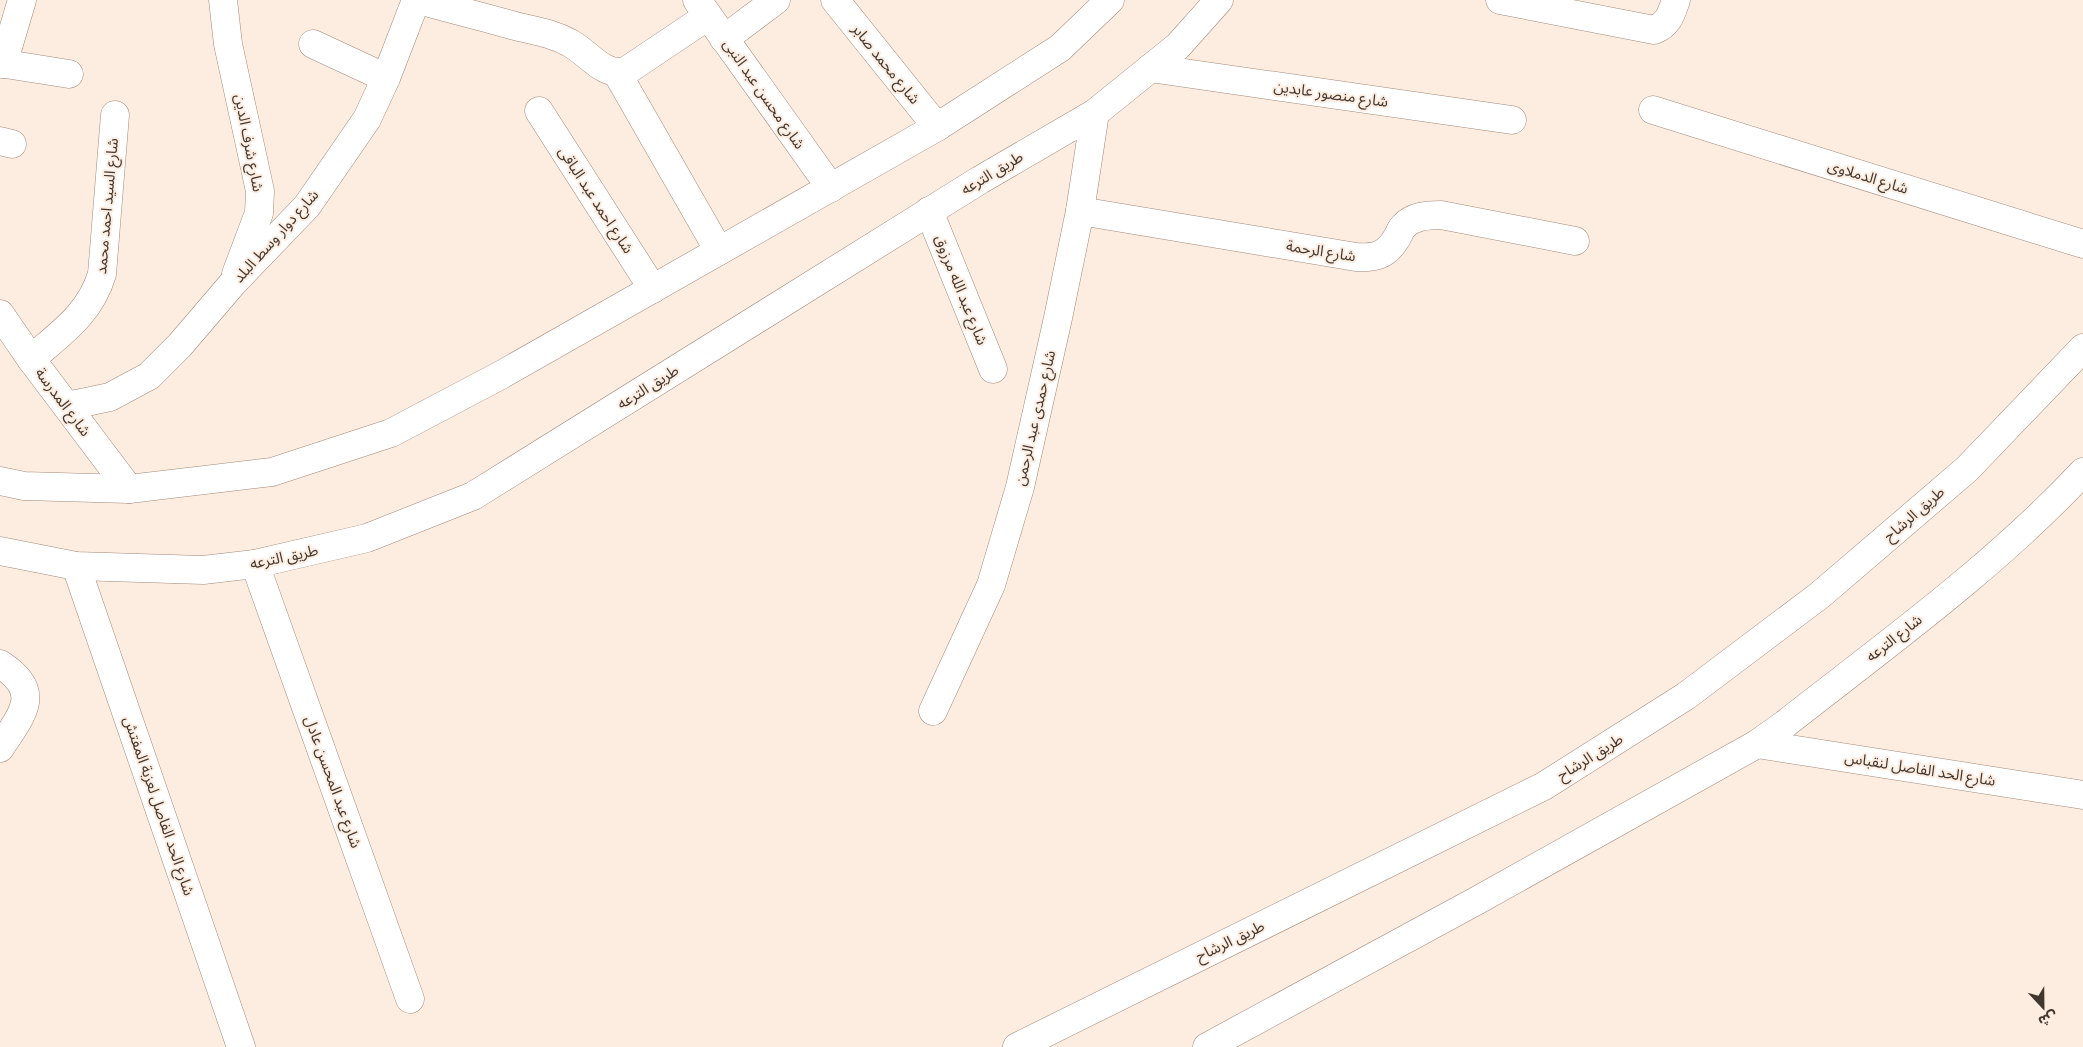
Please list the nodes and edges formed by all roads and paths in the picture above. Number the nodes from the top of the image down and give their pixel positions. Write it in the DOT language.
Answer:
graph roads {
  1 [pos="22,0"];
  2 [pos="223,0"];
  3 [pos="417,0"];
  4 [pos="776,0"];
  5 [pos="835,0"];
  6 [pos="1110,0"];
  7 [pos="1219,0"];
  8 [pos="1500,0"];
  9 [pos="1676,0"];
  10 [pos="702,8"];
  11 [pos="724,39"];
  12 [pos="313,44"];
  13 [pos="2,64"];
  14 [pos="1150,68"];
  15 [pos="617,73"];
  16 [pos="69,74"];
  17 [pos="386,78"];
  18 [pos="1652,110"];
  19 [pos="539,111"];
  20 [pos="1095,113"];
  21 [pos="115,115"];
  22 [pos="1512,120"];
  23 [pos="937,127"];
  24 [pos="831,188"];
  25 [pos="929,211"];
  26 [pos="1080,211"];
  27 [pos="1575,241"];
  28 [pos="2083,244"];
  29 [pos="720,251"];
  30 [pos="233,283"];
  31 [pos="653,289"];
  32 [pos="0,314"];
  33 [pos="2083,348"];
  34 [pos="31,359"];
  35 [pos="994,369"];
  36 [pos="67,406"];
  37 [pos="2083,472"];
  38 [pos="0,481"];
  39 [pos="129,489"];
  40 [pos="4,558"];
  41 [pos="255,564"];
  42 [pos="76,566"];
  43 [pos="0,664"];
  44 [pos="933,711"];
  45 [pos="1756,744"];
  46 [pos="0,748"];
  47 [pos="2083,795"];
  48 [pos="410,1000"];
  49 [pos="1232,1041"];
  50 [pos="241,1047"];
  51 [pos="1017,1047"];
  52 [pos="1207,1047"];
  1 -- 13 [label="street"];
  2 -- 30 [label="street, شارع شرف الدين"];
  3 -- 15 [label="street, شارع دوار وسط البلد"];
  3 -- 17 [label="street, شارع دوار وسط البلد"];
  4 -- 11 [label="street"];
  5 -- 23 [label="street, شارع محمد صابر"];
  6 -- 23 [label="street"];
  7 -- 14 [label="street, طريق الترعه"];
  8 -- 9 [label="street"];
  10 -- 11 [label="street, شارع محسن عبد النبى"];
  10 -- 15 [label="street"];
  11 -- 24 [label="street, شارع محسن عبد النبى"];
  12 -- 17 [label="street"];
  13 -- 16 [label="street"];
  14 -- 20 [label="street, طريق الترعه"];
  14 -- 22 [label="street, شارع منصور عابدين"];
  15 -- 29 [label="street"];
  17 -- 30 [label="street, شارع دوار وسط البلد"];
  18 -- 28 [label="street, شارع الدملاوى"];
  19 -- 31 [label="street, شارع احمد عبد الباقى"];
  20 -- 25 [label="street, طريق الترعه"];
  20 -- 26 [label="street, شارع حمدى عبد الرحمن"];
  21 -- 34 [label="street, شارع السيد احمد محمد"];
  23 -- 24 [label="street"];
  24 -- 29 [label="street"];
  25 -- 35 [label="street, شارع عبد الله مرزوق"];
  25 -- 41 [label="street, طريق الترعه"];
  26 -- 27 [label="street, شارع الرحمة"];
  26 -- 44 [label="street, شارع حمدى عبد الرحمن"];
  29 -- 31 [label="street"];
  30 -- 36 [label="street, شارع دوار وسط البلد"];
  31 -- 39 [label="street"];
  32 -- 34 [label="street, شارع المدرسة"];
  33 -- 51 [label="street, طريق الرشاح"];
  34 -- 36 [label="street, شارع المدرسة"];
  36 -- 39 [label="street, شارع المدرسة"];
  37 -- 45 [label="street, شارع الترعه"];
  38 -- 39 [label="street"];
  40 -- 42 [label="street, طريق الترعه"];
  41 -- 42 [label="street, طريق الترعه"];
  41 -- 48 [label="street, شارع عبد المحسن عادل"];
  42 -- 50 [label="street, شارع الحد الفاصل لعزبة المفتش"];
  43 -- 46 [label="street"];
  45 -- 47 [label="street, شارع الحد الفاصل لنقباس"];
  45 -- 49 [label="street, شارع الترعه"];
  49 -- 52 [label="street"];
}
